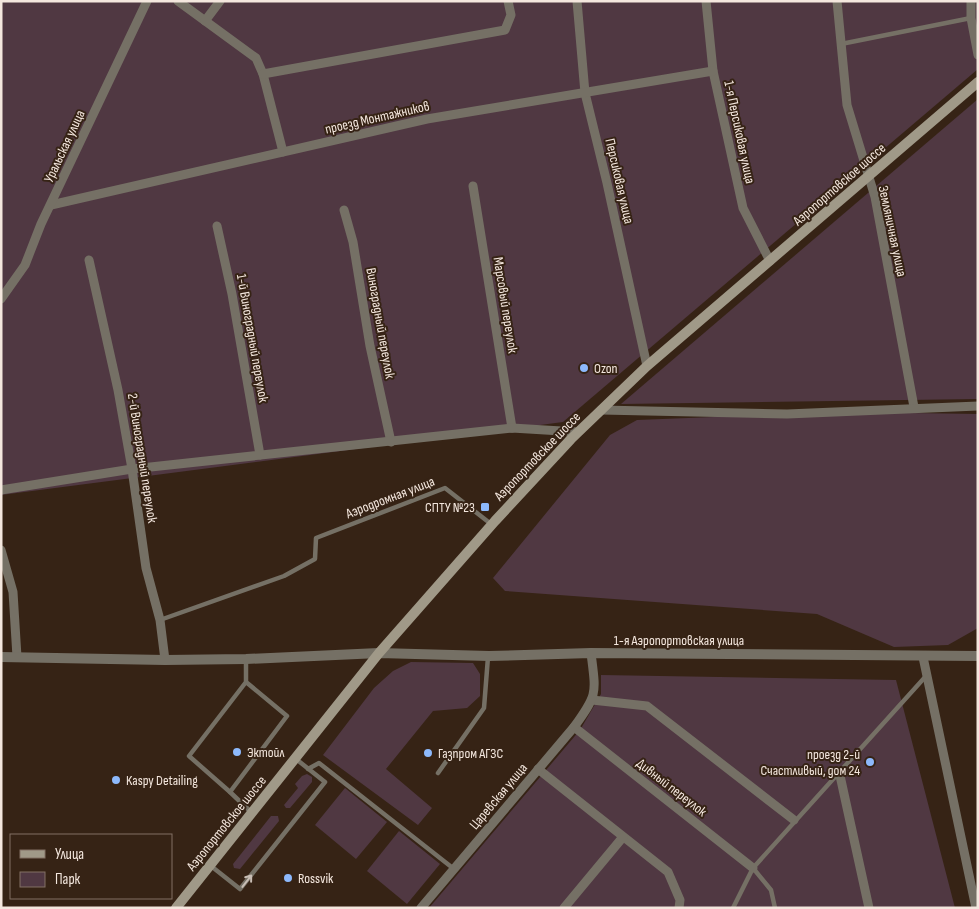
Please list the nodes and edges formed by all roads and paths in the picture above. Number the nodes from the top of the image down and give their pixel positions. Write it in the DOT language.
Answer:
graph roads {
  1 [pos="148,1"];
  2 [pos="178,1"];
  3 [pos="220,1"];
  4 [pos="508,1"];
  5 [pos="577,1"];
  6 [pos="706,1"];
  7 [pos="837,1"];
  8 [pos="971,1"];
  9 [pos="971,18"];
  10 [pos="206,21"];
  11 [pos="841,44"];
  12 [pos="978,55"];
  13 [pos="713,71"];
  14 [pos="263,74"];
  15 [pos="978,82"];
  16 [pos="584,93"];
  17 [pos="283,152"];
  18 [pos="868,178"];
  19 [pos="473,186"];
  20 [pos="51,205"];
  21 [pos="344,210"];
  22 [pos="217,226"];
  23 [pos="89,260"];
  24 [pos="770,261"];
  25 [pos="1,299"];
  26 [pos="647,366"];
  27 [pos="978,406"];
  28 [pos="914,407"];
  29 [pos="601,410"];
  30 [pos="512,428"];
  31 [pos="578,432"];
  32 [pos="391,442"];
  33 [pos="260,455"];
  34 [pos="132,469"];
  35 [pos="1,490"];
  36 [pos="492,524"];
  37 [pos="1,550"];
  38 [pos="160,620"];
  39 [pos="379,653"];
  40 [pos="591,653"];
  41 [pos="489,656"];
  42 [pos="978,656"];
  43 [pos="1,657"];
  44 [pos="17,657"];
  45 [pos="923,657"];
  46 [pos="246,659"];
  47 [pos="165,660"];
  48 [pos="926,676"];
  49 [pos="246,682"];
  50 [pos="592,700"];
  51 [pos="574,727"];
  52 [pos="295,758"];
  53 [pos="308,769"];
  54 [pos="538,769"];
  55 [pos="839,771"];
  56 [pos="438,773"];
  57 [pos="230,792"];
  58 [pos="252,813"];
  59 [pos="794,820"];
  60 [pos="622,837"];
  61 [pos="210,865"];
  62 [pos="752,868"];
  63 [pos="454,869"];
  64 [pos="680,904"];
  65 [pos="176,908"];
  66 [pos="421,908"];
  67 [pos="564,908"];
  68 [pos="733,908"];
  69 [pos="775,908"];
  70 [pos="869,908"];
  71 [pos="976,908"];
  1 -- 20 [label="street, Уральская улица"];
  2 -- 10 [label="street"];
  3 -- 10 [label="street"];
  4 -- 14 [label="street"];
  5 -- 16 [label="street, Персиковая улица"];
  6 -- 13 [label="street, 1-я Персиковая улица"];
  7 -- 11 [label="street, Земляничная улица"];
  8 -- 9 [label="street"];
  9 -- 11 [label="lane"];
  9 -- 12 [label="street"];
  10 -- 14 [label="street"];
  11 -- 18 [label="street, Земляничная улица"];
  13 -- 16 [label="street, проезд Монтажников"];
  13 -- 24 [label="street, 1-я Персиковая улица"];
  14 -- 17 [label="street"];
  15 -- 18 [label="main road, Аэропортовское шоссе"];
  16 -- 17 [label="street, проезд Монтажников"];
  16 -- 26 [label="street, Персиковая улица"];
  17 -- 20 [label="street, проезд Монтажников"];
  18 -- 24 [label="main road, Аэропортовское шоссе"];
  18 -- 28 [label="street, Земляничная улица"];
  19 -- 30 [label="street, Марсовый переулок"];
  20 -- 25 [label="street, Уральская улица"];
  21 -- 32 [label="street, Виноградный переулок"];
  22 -- 33 [label="street, 1-й Виноградный переулок"];
  23 -- 34 [label="street, 2-й Виноградный переулок"];
  24 -- 26 [label="main road, Аэропортовское шоссе"];
  26 -- 29 [label="main road, Аэропортовское шоссе"];
  27 -- 28 [label="street"];
  28 -- 29 [label="street"];
  29 -- 31 [label="main road, Аэропортовское шоссе"];
  30 -- 31 [label="street"];
  30 -- 32 [label="street"];
  31 -- 36 [label="main road, Аэропортовское шоссе"];
  32 -- 33 [label="street"];
  33 -- 34 [label="street"];
  34 -- 35 [label="street"];
  34 -- 38 [label="street, 2-й Виноградный переулок"];
  36 -- 38 [label="lane, Аэродромная улица"];
  36 -- 39 [label="main road, Аэропортовское шоссе"];
  37 -- 44 [label="street"];
  38 -- 47 [label="street, 2-й Виноградный переулок"];
  39 -- 41 [label="street, 1-я Аэропортовская улица"];
  39 -- 46 [label="street, 1-я Аэропортовская улица"];
  39 -- 52 [label="main road, Аэропортовское шоссе"];
  40 -- 41 [label="street, 1-я Аэропортовская улица"];
  40 -- 45 [label="street, 1-я Аэропортовская улица"];
  40 -- 50 [label="street, Царевская улица"];
  41 -- 56 [label="lane"];
  42 -- 45 [label="street, 1-я Аэропортовская улица"];
  43 -- 44 [label="street, 1-я Аэропортовская улица"];
  44 -- 47 [label="street, 1-я Аэропортовская улица"];
  45 -- 48 [label="street"];
  46 -- 47 [label="street, 1-я Аэропортовская улица"];
  46 -- 49 [label="lane"];
  48 -- 55 [label="lane"];
  48 -- 71 [label="street"];
  49 -- 57 [label="lane"];
  49 -- 57 [label="lane"];
  50 -- 51 [label="street, Царевская улица"];
  50 -- 59 [label="street"];
  51 -- 54 [label="street, Царевская улица"];
  51 -- 62 [label="street, Дивный переулок"];
  52 -- 53 [label="lane"];
  52 -- 58 [label="main road, Аэропортовское шоссе"];
  61 -- 53 [label="lane, one-way"];
  53 -- 63 [label="lane"];
  54 -- 60 [label="street"];
  54 -- 63 [label="street, Царевская улица"];
  55 -- 59 [label="lane"];
  55 -- 70 [label="street"];
  57 -- 58 [label="lane"];
  58 -- 61 [label="main road, Аэропортовское шоссе"];
  59 -- 62 [label="lane"];
  60 -- 64 [label="street"];
  60 -- 67 [label="street"];
  61 -- 65 [label="main road, Аэропортовское шоссе"];
  62 -- 68 [label="lane"];
  62 -- 69 [label="lane"];
  63 -- 66 [label="street, Царевская улица"];
}
